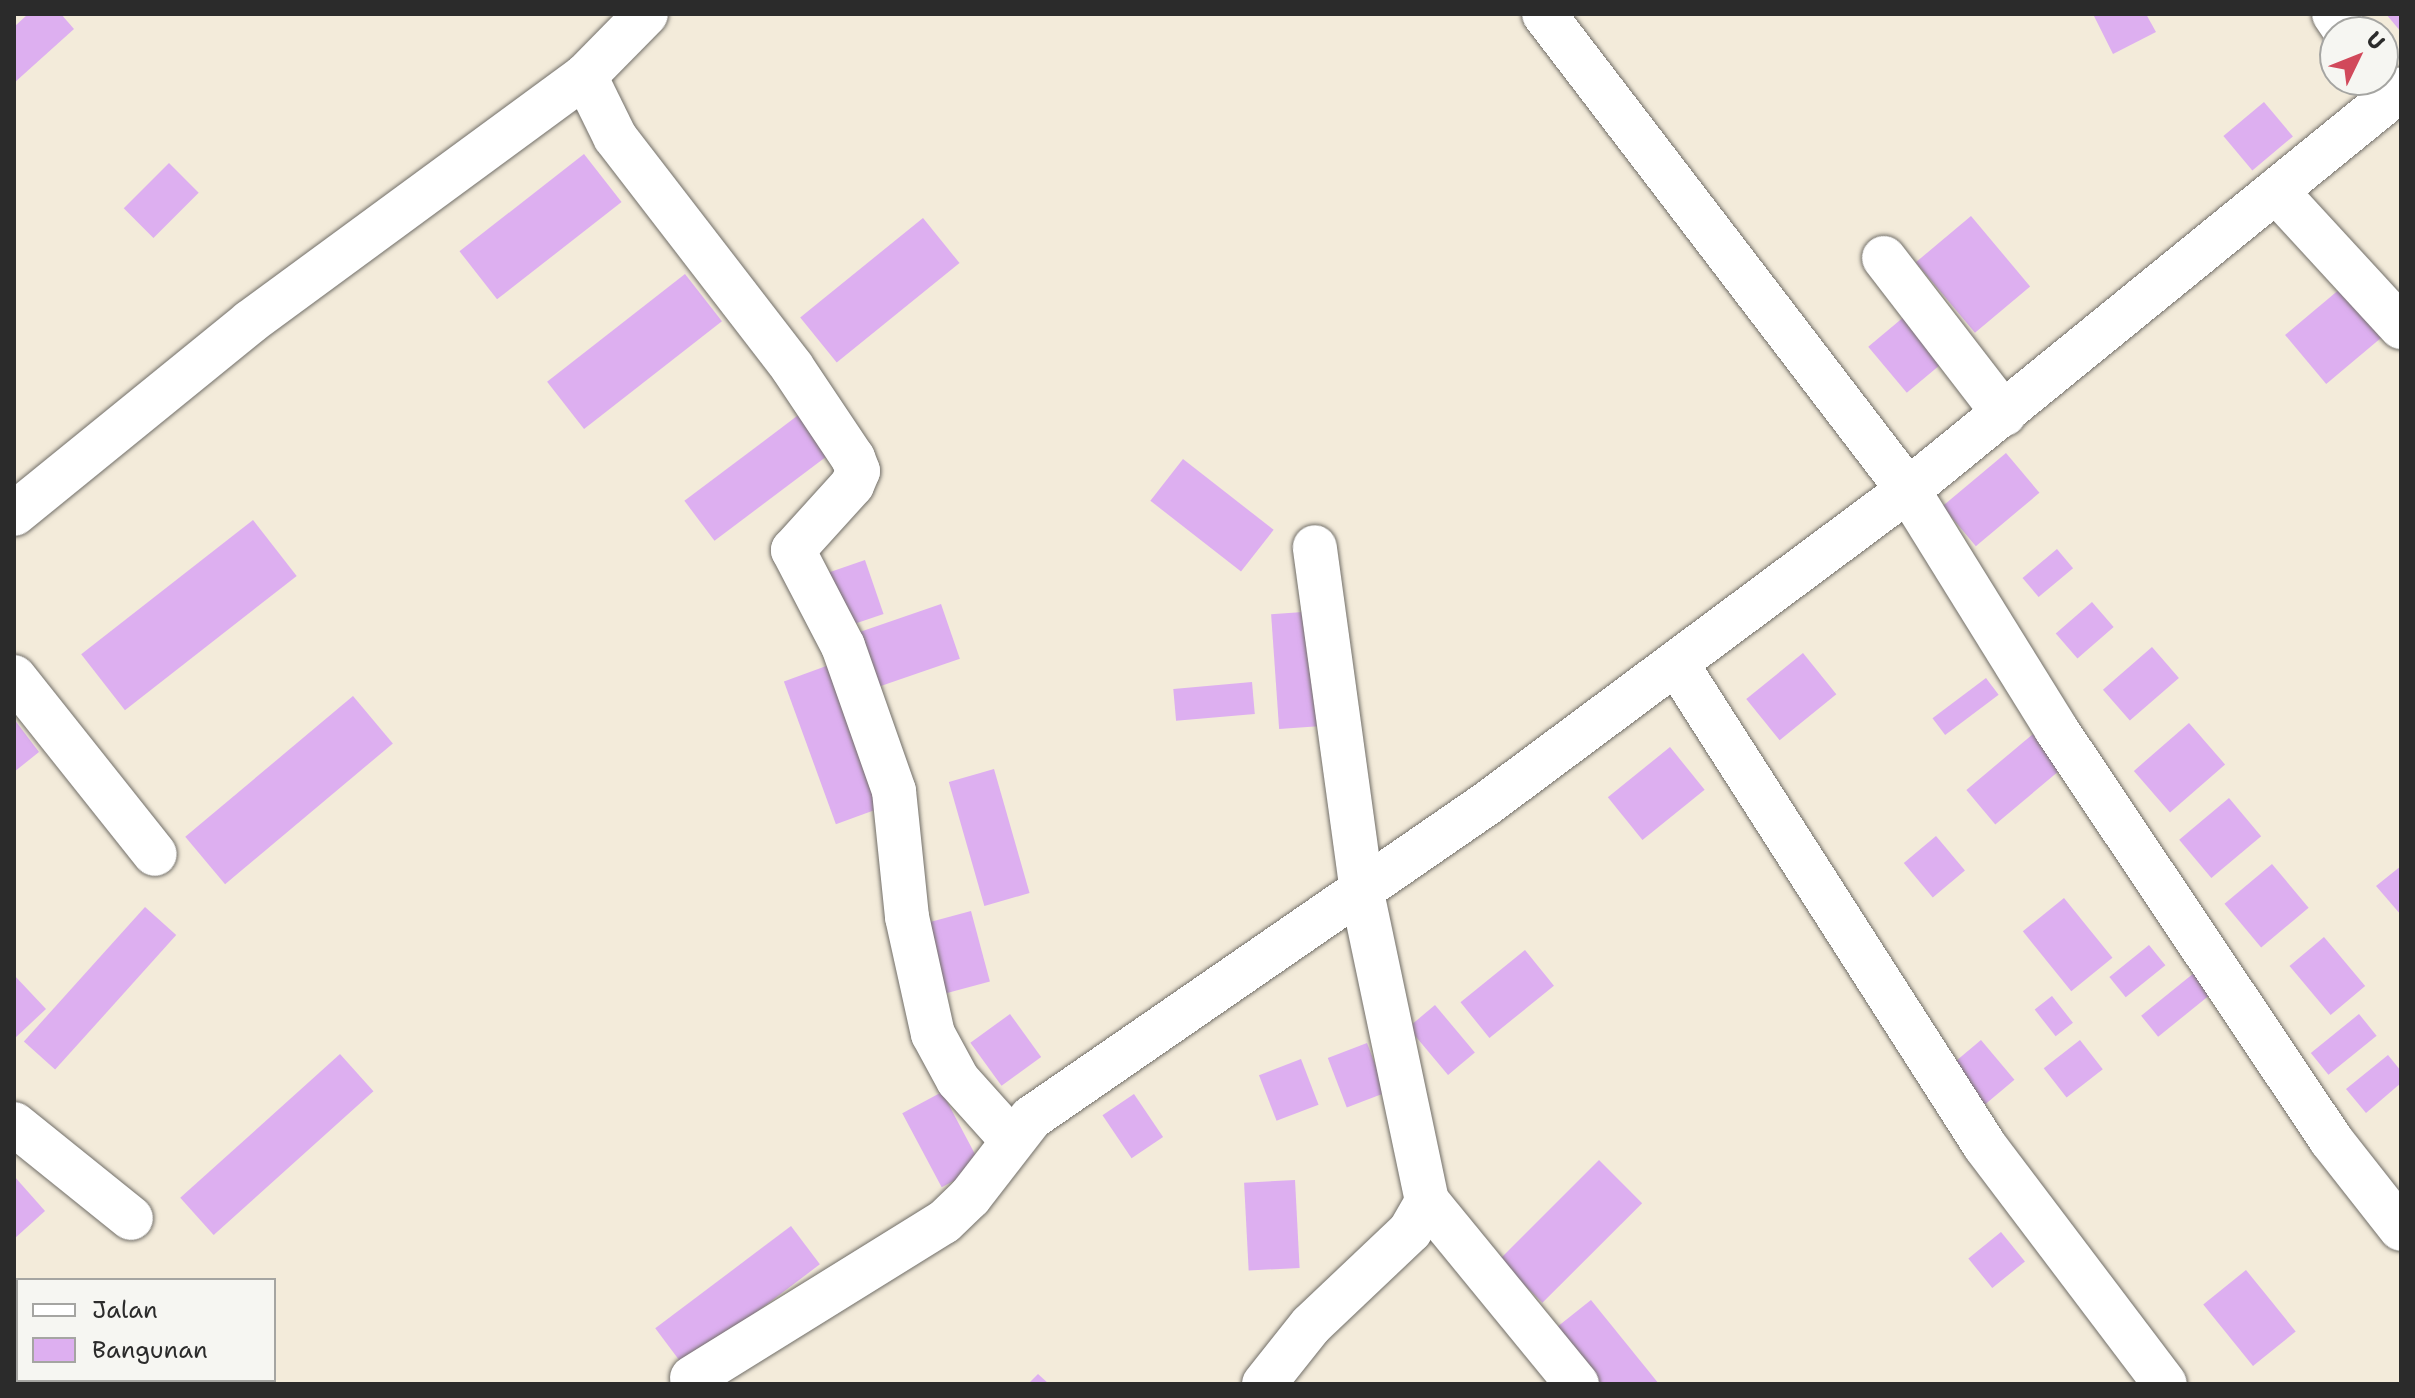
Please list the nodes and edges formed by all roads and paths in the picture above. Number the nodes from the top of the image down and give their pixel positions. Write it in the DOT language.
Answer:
graph roads {
  1 [pos="646,14"];
  2 [pos="1544,14"];
  3 [pos="585,76"];
  4 [pos="2380,96"];
  5 [pos="2276,191"];
  6 [pos="1884,258"];
  7 [pos="2401,327"];
  8 [pos="2004,414"];
  9 [pos="1908,490"];
  10 [pos="14,514"];
  11 [pos="1315,547"];
  12 [pos="1676,663"];
  13 [pos="14,677"];
  14 [pos="155,854"];
  15 [pos="1362,892"];
  16 [pos="14,1124"];
  17 [pos="1011,1139"];
  18 [pos="1427,1201"];
  19 [pos="131,1218"];
  20 [pos="2401,1229"];
  21 [pos="692,1378"];
  22 [pos="1264,1384"];
  23 [pos="1577,1384"];
  24 [pos="2165,1384"];
  1 -- 3 [label="street"];
  2 -- 9 [label="street"];
  3 -- 10 [label="street"];
  3 -- 17 [label="street"];
  4 -- 5 [label="street"];
  5 -- 7 [label="street"];
  5 -- 8 [label="street"];
  6 -- 8 [label="street"];
  8 -- 9 [label="street"];
  9 -- 12 [label="street"];
  9 -- 20 [label="street"];
  11 -- 15 [label="street"];
  12 -- 15 [label="street"];
  12 -- 24 [label="street"];
  13 -- 14 [label="street"];
  15 -- 17 [label="street"];
  15 -- 18 [label="street"];
  16 -- 19 [label="street"];
  17 -- 21 [label="street"];
  18 -- 22 [label="street"];
  18 -- 23 [label="street"];
}
